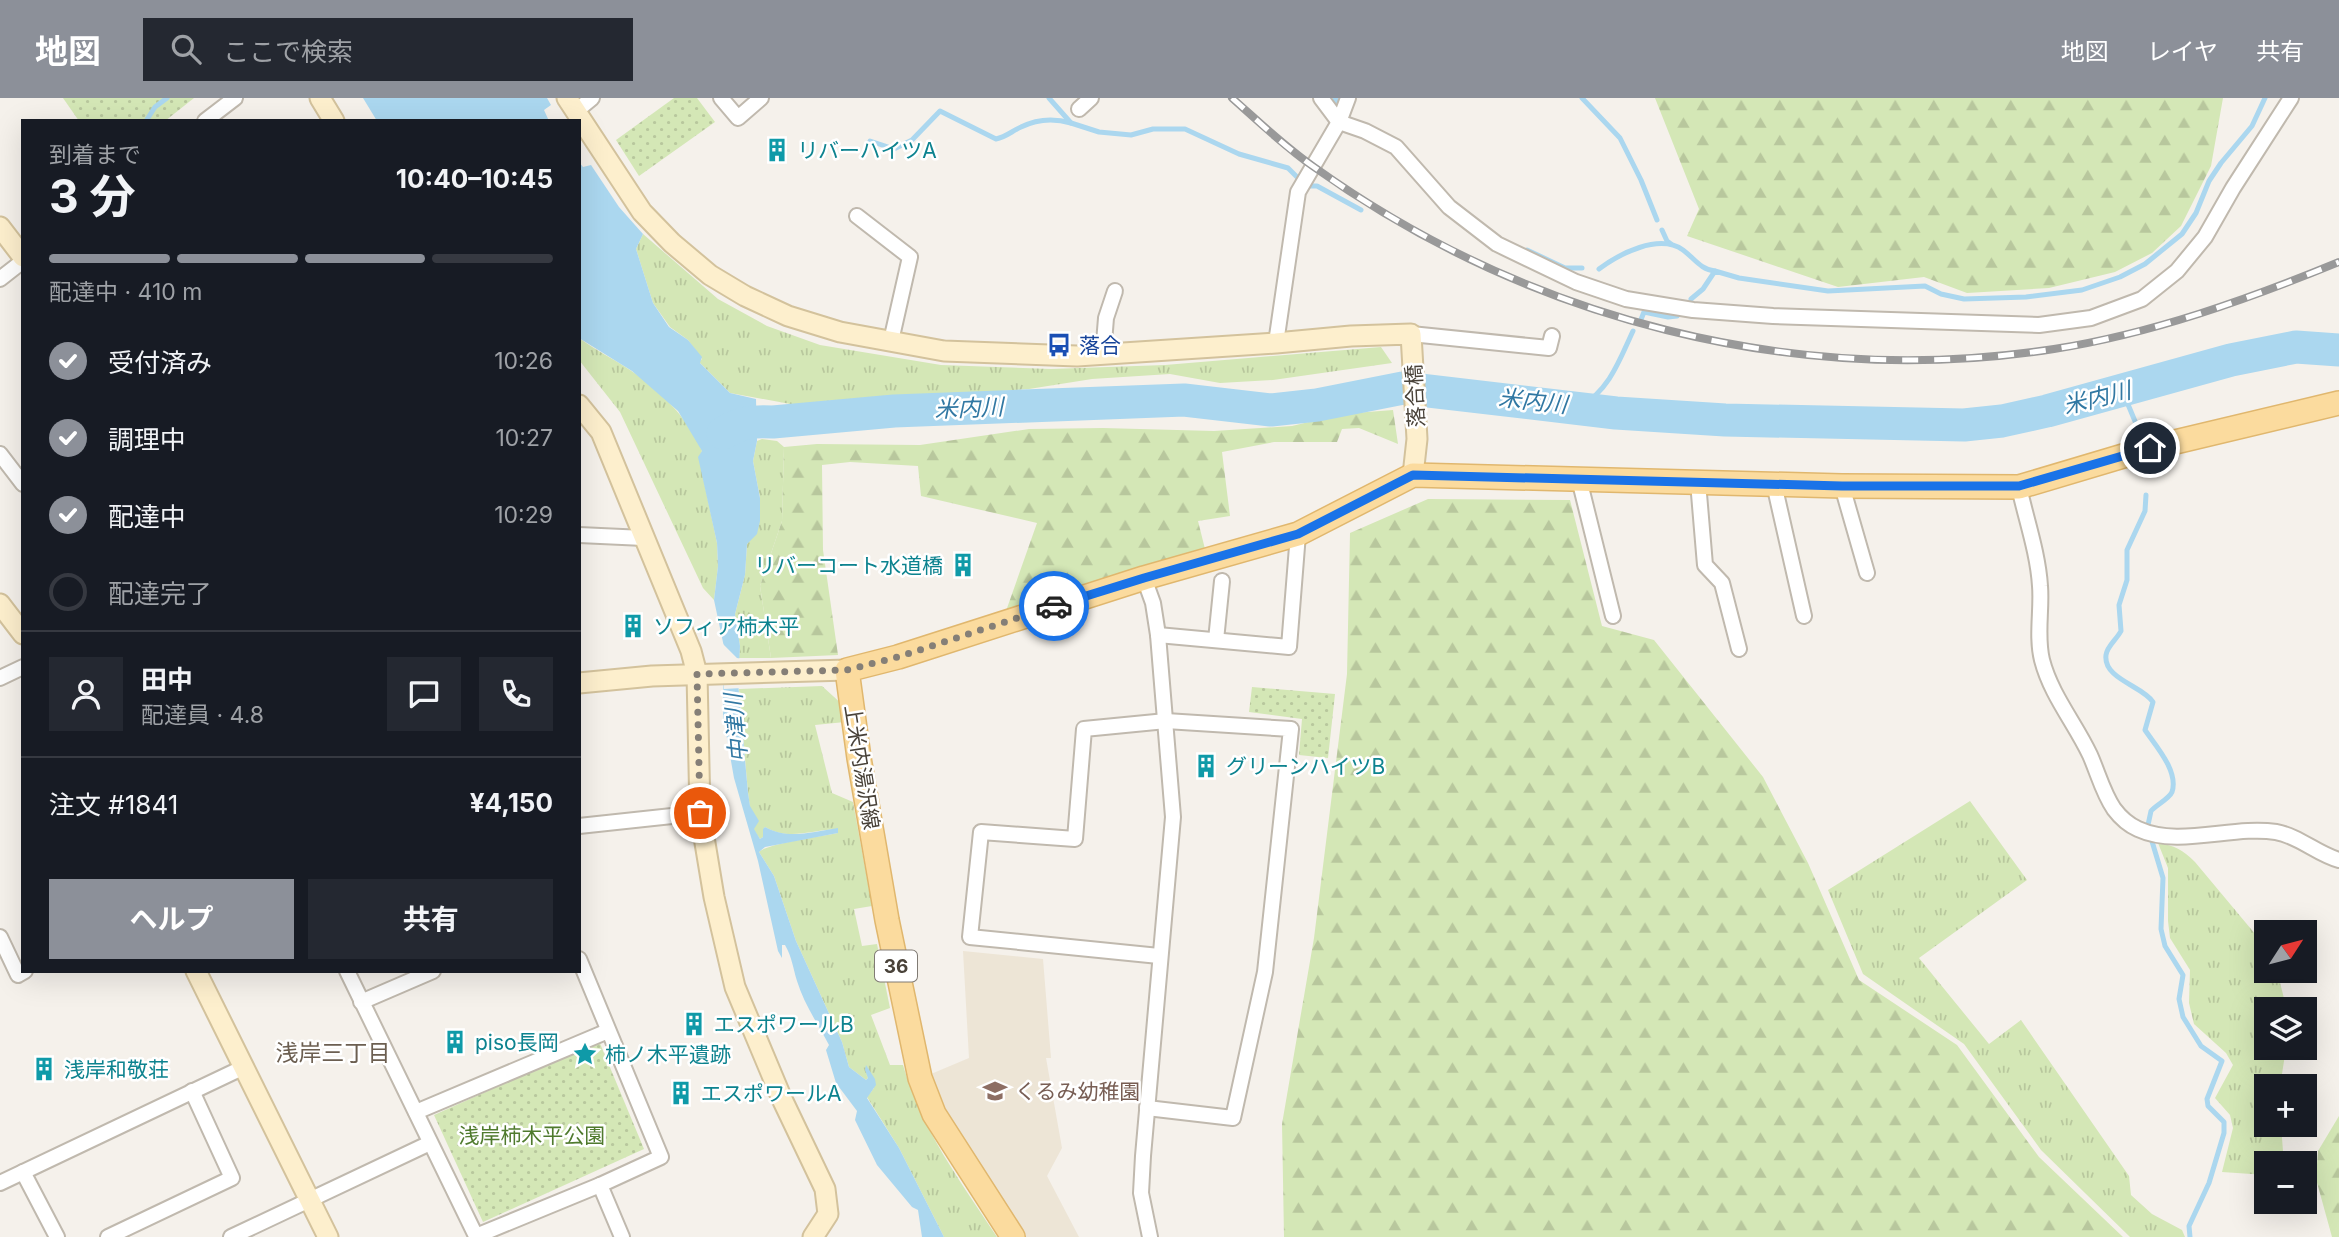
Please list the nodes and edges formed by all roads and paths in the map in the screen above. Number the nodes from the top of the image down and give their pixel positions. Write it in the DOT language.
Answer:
graph roads {
  1 [pos="235,98"];
  2 [pos="320,98"];
  3 [pos="592,98"];
  4 [pos="722,98"];
  5 [pos="761,98"];
  6 [pos="1091,98"];
  7 [pos="1321,98"];
  8 [pos="1348,98"];
  9 [pos="2291,98"];
  10 [pos="571,105"];
  11 [pos="1079,109"];
  12 [pos="208,119"];
  13 [pos="333,119"];
  14 [pos="581,120"];
  15 [pos="1339,122"];
  16 [pos="857,216"];
  17 [pos="0,228"];
  18 [pos="21,256"];
  19 [pos="21,261"];
  20 [pos="0,279"];
  21 [pos="1115,290"];
  22 [pos="1552,336"];
  23 [pos="891,341"];
  24 [pos="1276,343"];
  25 [pos="1412,344"];
  26 [pos="1103,355"];
  27 [pos="2339,403"];
  28 [pos="581,407"];
  29 [pos="0,454"];
  30 [pos="1413,475"];
  31 [pos="1579,479"];
  32 [pos="21,481"];
  33 [pos="1698,482"];
  34 [pos="1774,484"];
  35 [pos="1842,486"];
  36 [pos="2019,486"];
  37 [pos="1298,534"];
  38 [pos="581,535"];
  39 [pos="644,538"];
  40 [pos="1867,573"];
  41 [pos="1144,578"];
  42 [pos="1222,581"];
  43 [pos="0,604"];
  44 [pos="1613,616"];
  45 [pos="1804,616"];
  46 [pos="21,631"];
  47 [pos="1158,635"];
  48 [pos="1216,640"];
  49 [pos="1739,649"];
  50 [pos="21,668"];
  51 [pos="847,670"];
  52 [pos="697,674"];
  53 [pos="0,678"];
  54 [pos="581,682"];
  55 [pos="1166,721"];
  56 [pos="700,813"];
  57 [pos="581,826"];
  58 [pos="2339,860"];
  59 [pos="0,937"];
  60 [pos="1159,956"];
  61 [pos="581,964"];
  62 [pos="22,973"];
  63 [pos="197,973"];
  64 [pos="347,973"];
  65 [pos="428,973"];
  66 [pos="361,1002"];
  67 [pos="608,1031"];
  68 [pos="242,1068"];
  69 [pos="192,1091"];
  70 [pos="1147,1108"];
  71 [pos="416,1112"];
  72 [pos="430,1143"];
  73 [pos="23,1172"];
  74 [pos="0,1183"];
  75 [pos="600,1185"];
  76 [pos="310,1200"];
  77 [pos="57,1237"];
  78 [pos="108,1237"];
  79 [pos="231,1237"];
  80 [pos="328,1237"];
  81 [pos="622,1237"];
  82 [pos="813,1237"];
  83 [pos="1013,1237"];
  84 [pos="1150,1237"];
  1 -- 12 [label="street"];
  2 -- 13 [label="street"];
  3 -- 10 [label="street"];
  4 -- 5 [label="street"];
  6 -- 11 [label="street"];
  7 -- 15 [label="street"];
  8 -- 15 [label="street"];
  9 -- 15 [label="street"];
  14 -- 23 [label="street"];
  15 -- 24 [label="street"];
  16 -- 23 [label="street"];
  17 -- 18 [label="street"];
  19 -- 20 [label="street"];
  21 -- 26 [label="street"];
  22 -- 25 [label="street"];
  23 -- 26 [label="street"];
  24 -- 25 [label="street"];
  24 -- 26 [label="street"];
  25 -- 30 [label="street, 落合橋"];
  27 -- 36 [label="main road"];
  28 -- 39 [label="street"];
  29 -- 32 [label="street"];
  30 -- 31 [label="main road"];
  30 -- 37 [label="main road"];
  31 -- 33 [label="main road"];
  31 -- 44 [label="street"];
  33 -- 34 [label="main road"];
  33 -- 49 [label="street"];
  34 -- 35 [label="main road"];
  34 -- 45 [label="street"];
  35 -- 36 [label="main road"];
  35 -- 40 [label="street"];
  36 -- 58 [label="street"];
  37 -- 41 [label="main road"];
  37 -- 48 [label="street"];
  38 -- 39 [label="street"];
  39 -- 52 [label="street"];
  41 -- 47 [label="street"];
  41 -- 51 [label="main road"];
  42 -- 48 [label="street"];
  43 -- 46 [label="street"];
  47 -- 48 [label="street"];
  47 -- 55 [label="street"];
  50 -- 53 [label="street"];
  51 -- 52 [label="street"];
  51 -- 83 [label="main road, 上米内湯沢線 / 36"];
  52 -- 54 [label="street"];
  52 -- 56 [label="street"];
  55 -- 60 [label="street"];
  55 -- 60 [label="street"];
  55 -- 70 [label="street"];
  56 -- 57 [label="street"];
  56 -- 82 [label="street"];
  59 -- 62 [label="street"];
  60 -- 70 [label="street"];
  61 -- 67 [label="street"];
  63 -- 68 [label="street"];
  64 -- 66 [label="street"];
  65 -- 66 [label="street"];
  66 -- 71 [label="street"];
  67 -- 71 [label="street"];
  67 -- 75 [label="street"];
  68 -- 69 [label="street"];
  68 -- 76 [label="street"];
  69 -- 73 [label="street"];
  69 -- 78 [label="street"];
  70 -- 84 [label="street"];
  71 -- 72 [label="street"];
  72 -- 75 [label="street"];
  72 -- 76 [label="street"];
  73 -- 74 [label="street"];
  73 -- 77 [label="street"];
  75 -- 81 [label="street"];
  76 -- 79 [label="street"];
  76 -- 80 [label="street"];
}
